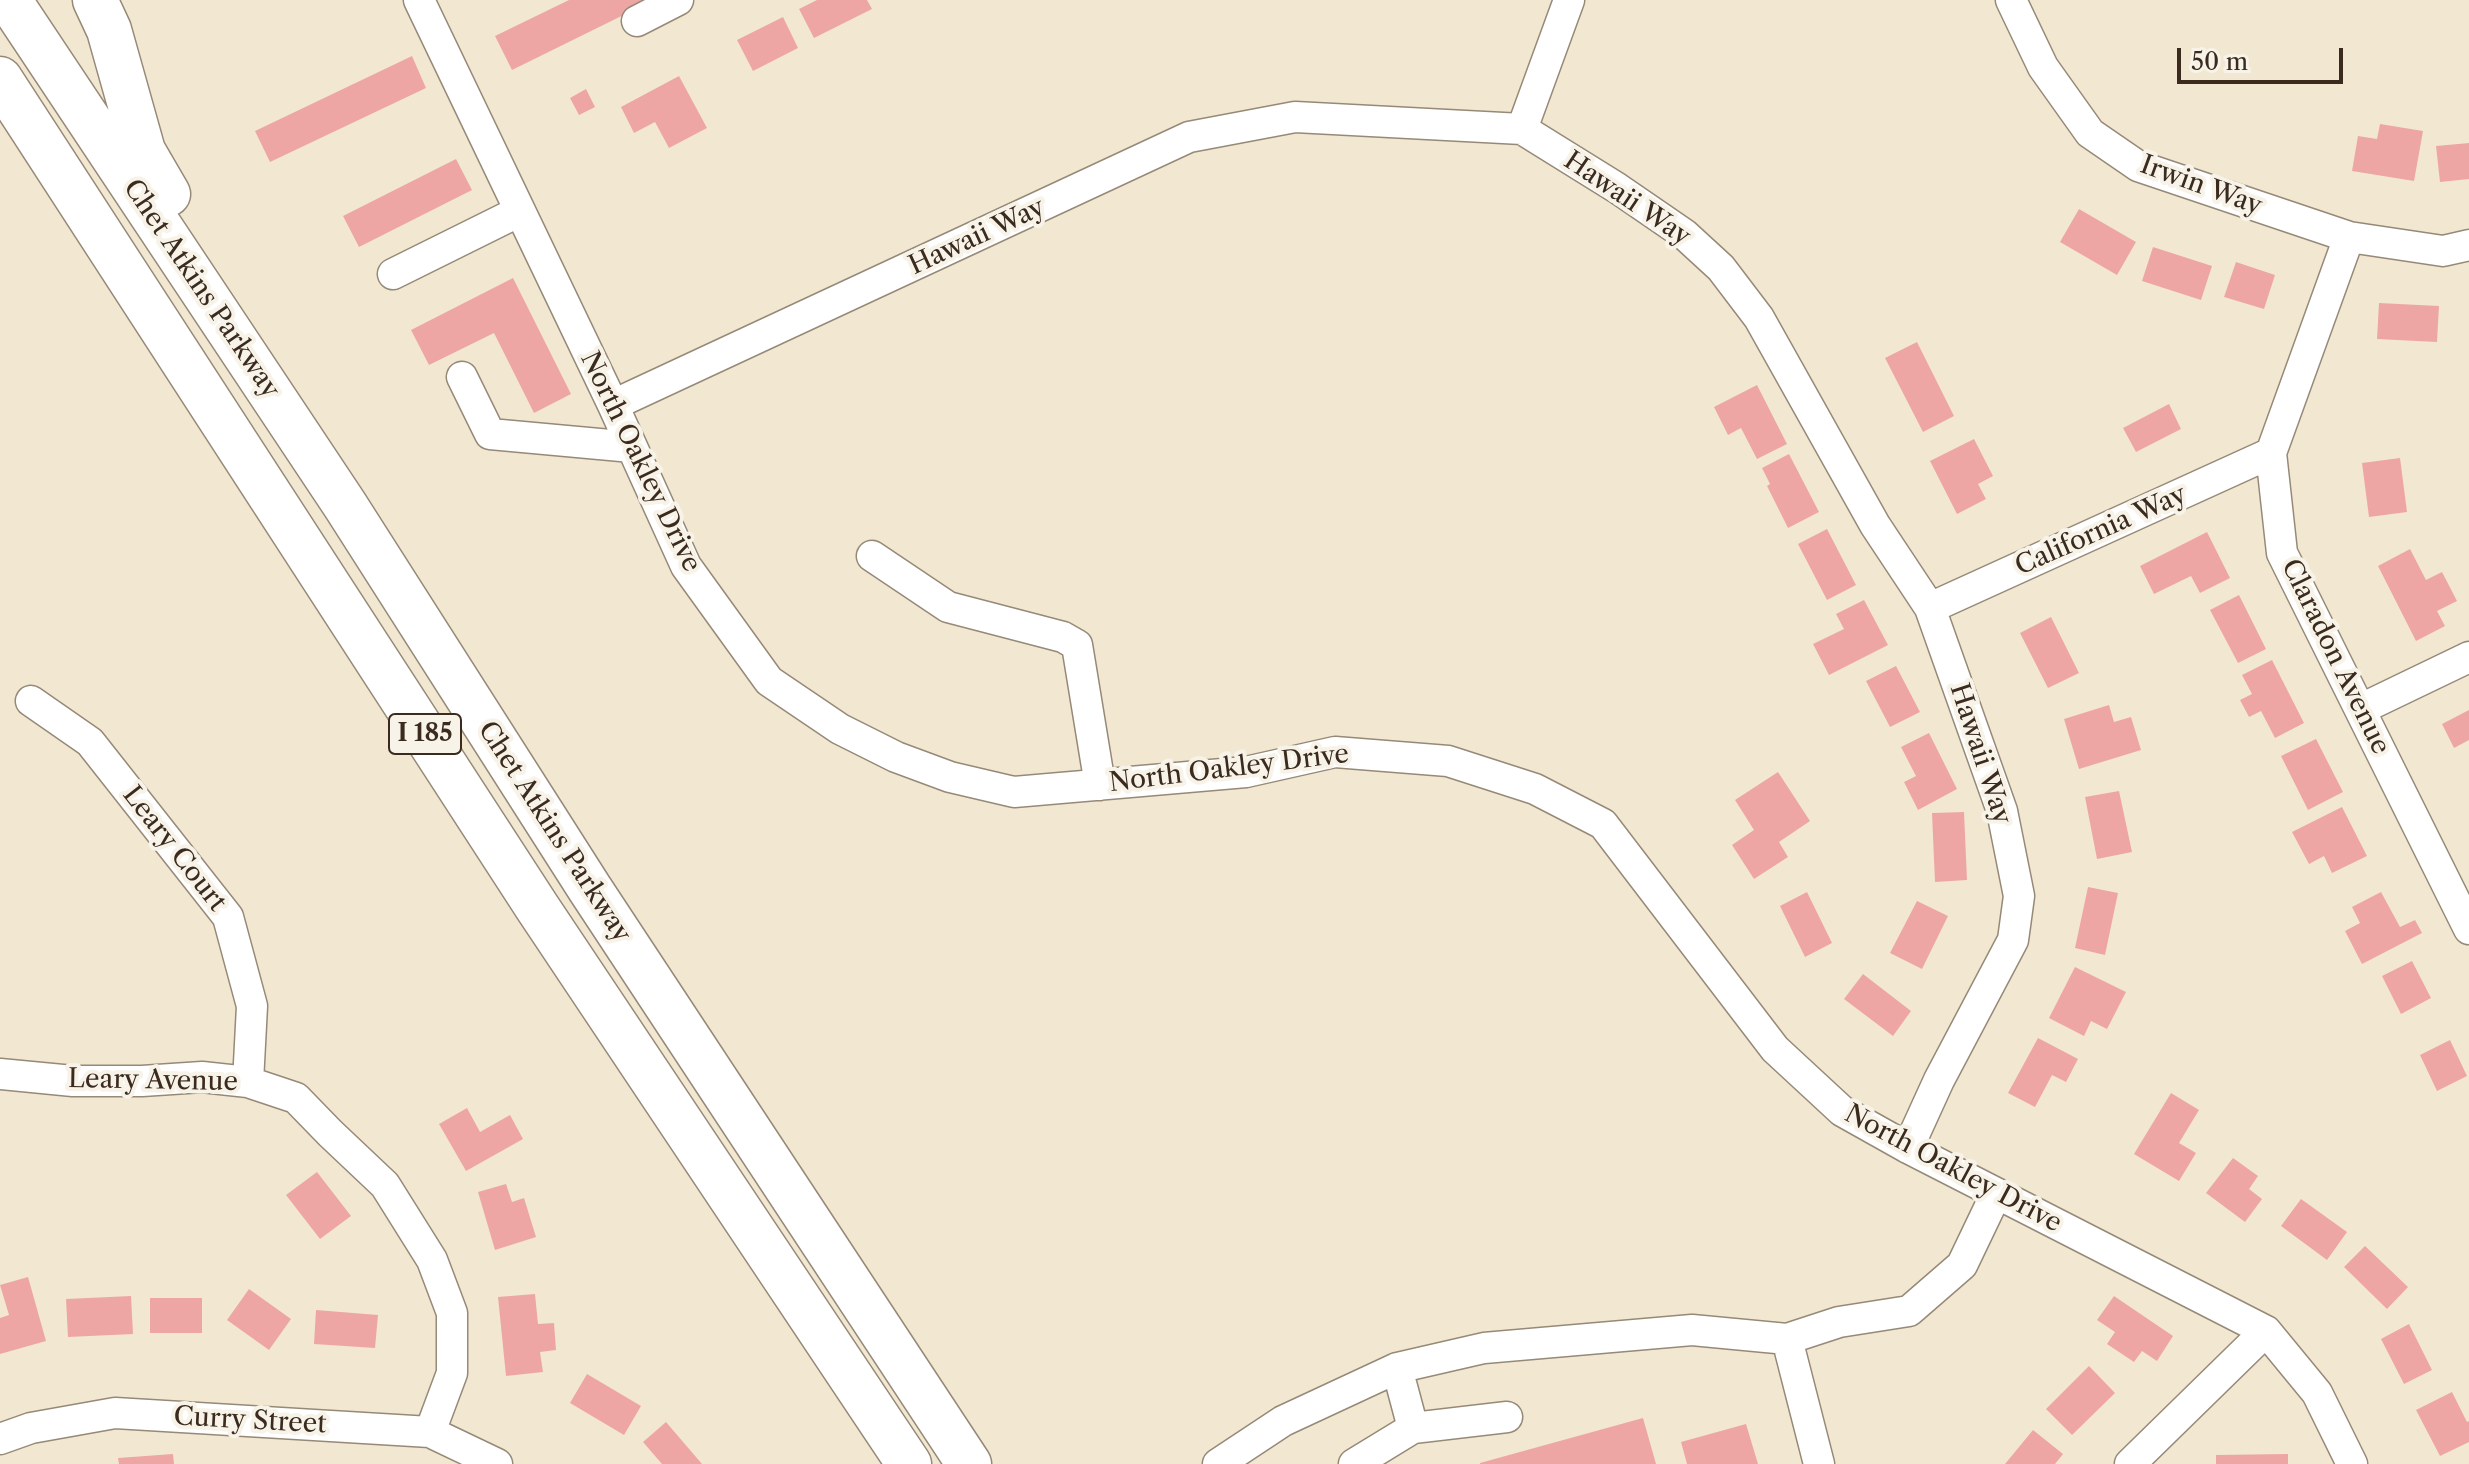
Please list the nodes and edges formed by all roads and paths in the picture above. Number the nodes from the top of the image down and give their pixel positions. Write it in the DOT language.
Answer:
graph roads {
  1 [pos="9,0"];
  2 [pos="95,0"];
  3 [pos="678,0"];
  4 [pos="1569,0"];
  5 [pos="2011,0"];
  6 [pos="421,1"];
  7 [pos="637,21"];
  8 [pos="0,79"];
  9 [pos="0,129"];
  10 [pos="1522,129"];
  11 [pos="520,211"];
  12 [pos="2349,237"];
  13 [pos="2469,245"];
  14 [pos="393,274"];
  15 [pos="462,377"];
  16 [pos="613,405"];
  17 [pos="632,447"];
  18 [pos="2271,453"];
  19 [pos="256,473"];
  20 [pos="345,505"];
  21 [pos="872,556"];
  22 [pos="1930,608"];
  23 [pos="2469,657"];
  24 [pos="31,701"];
  25 [pos="2361,709"];
  26 [pos="1100,785"];
  27 [pos="2469,929"];
  28 [pos="0,1074"];
  29 [pos="248,1082"];
  30 [pos="1908,1148"];
  31 [pos="1996,1194"];
  32 [pos="2266,1331"];
  33 [pos="1787,1339"];
  34 [pos="1397,1368"];
  35 [pos="1507,1417"];
  36 [pos="1413,1428"];
  37 [pos="430,1432"];
  38 [pos="0,1439"];
  39 [pos="497,1464"];
  40 [pos="909,1464"];
  41 [pos="969,1464"];
  42 [pos="1218,1464"];
  43 [pos="1354,1464"];
  44 [pos="1819,1464"];
  45 [pos="2130,1464"];
  46 [pos="2352,1464"];
  1 -- 20 [label="highway, Chet Atkins Parkway / I 185"];
  2 -- 20 [label="highway"];
  3 -- 7 [label="street"];
  4 -- 10 [label="street"];
  5 -- 12 [label="street, Irwin Way"];
  6 -- 11 [label="street, North Oakley Drive"];
  8 -- 19 [label="highway, Chet Atkins Parkway / I 185"];
  9 -- 19 [label="highway"];
  10 -- 16 [label="street, Hawaii Way"];
  10 -- 22 [label="street, Hawaii Way"];
  11 -- 14 [label="street"];
  11 -- 16 [label="street, North Oakley Drive"];
  12 -- 13 [label="street, Irwin Way"];
  12 -- 18 [label="street, Claradon Avenue"];
  15 -- 17 [label="street"];
  16 -- 17 [label="street, North Oakley Drive"];
  17 -- 26 [label="street, North Oakley Drive"];
  18 -- 22 [label="street, California Way"];
  18 -- 25 [label="street, Claradon Avenue"];
  19 -- 40 [label="highway, Chet Atkins Parkway / I 185"];
  20 -- 41 [label="highway, Chet Atkins Parkway / I 185"];
  21 -- 26 [label="street"];
  22 -- 30 [label="street, Hawaii Way"];
  23 -- 25 [label="street"];
  24 -- 29 [label="street, Leary Court"];
  25 -- 27 [label="street, Claradon Avenue"];
  26 -- 30 [label="street, North Oakley Drive"];
  28 -- 29 [label="street, Leary Avenue"];
  29 -- 37 [label="street, Leary Avenue"];
  30 -- 31 [label="street, North Oakley Drive"];
  31 -- 32 [label="street, North Oakley Drive"];
  31 -- 33 [label="street"];
  32 -- 45 [label="street"];
  32 -- 46 [label="street, North Oakley Drive"];
  33 -- 34 [label="street"];
  33 -- 44 [label="street"];
  34 -- 36 [label="street"];
  34 -- 42 [label="street"];
  35 -- 36 [label="street"];
  36 -- 43 [label="street"];
  37 -- 38 [label="street, Curry Street"];
  37 -- 39 [label="street, Curry Street"];
}
